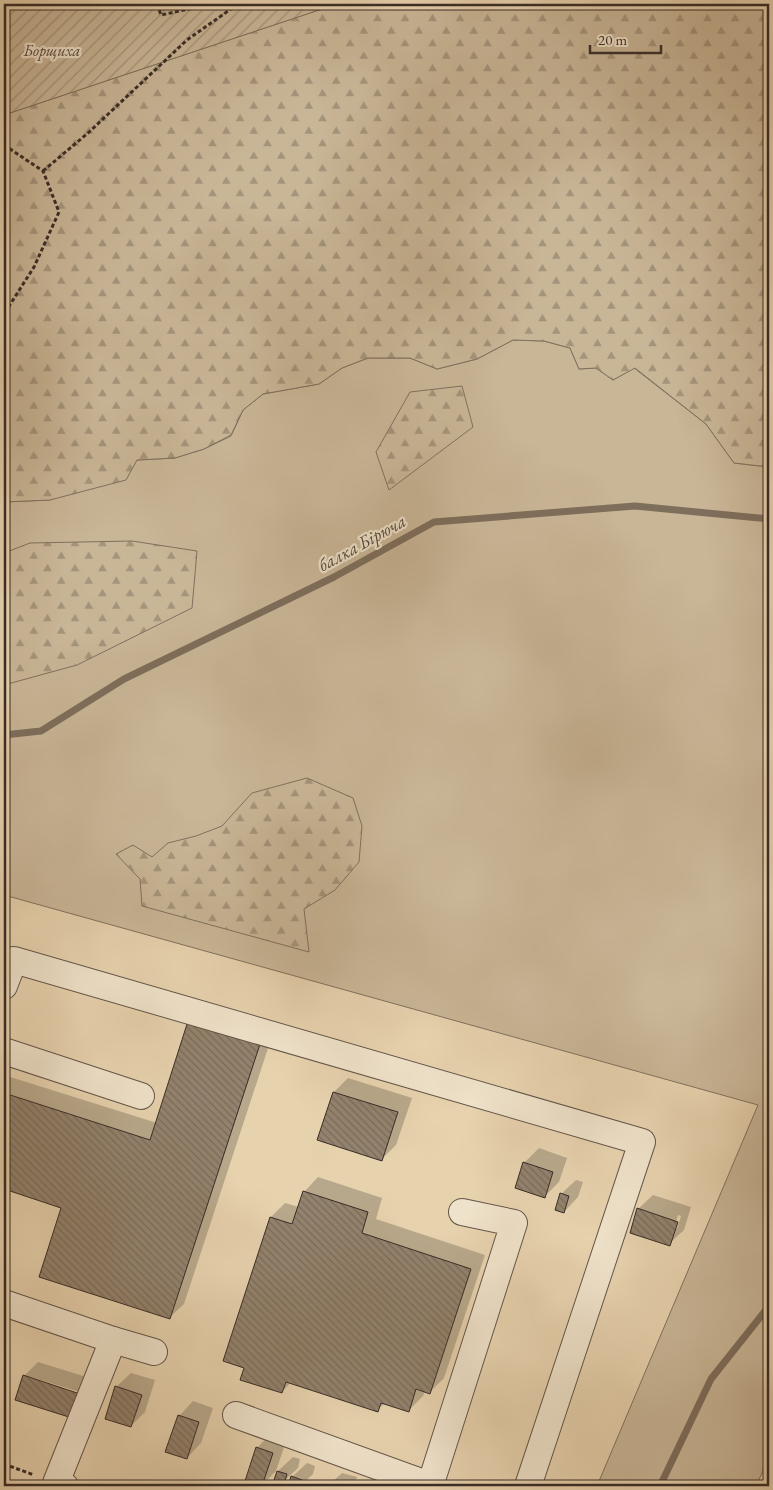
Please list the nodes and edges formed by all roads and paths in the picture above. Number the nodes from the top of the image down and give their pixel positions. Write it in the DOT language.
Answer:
graph roads {
  1 [pos="156,4"];
  2 [pos="212,4"];
  3 [pos="238,4"];
  4 [pos="4,145"];
  5 [pos="43,171"];
  6 [pos="4,314"];
  7 [pos="4,986"];
  8 [pos="4,1051"];
  9 [pos="141,1096"];
  10 [pos="462,1212"];
  11 [pos="4,1303"];
  12 [pos="113,1340"];
  13 [pos="154,1352"];
  14 [pos="236,1415"];
  15 [pos="4,1464"];
  16 [pos="60,1484"];
  17 [pos="431,1486"];
  18 [pos="528,1486"];
  1 -- 2 [label="path"];
  3 -- 5 [label="path"];
  4 -- 5 [label="path"];
  5 -- 6 [label="path"];
  7 -- 18 [label="lane"];
  8 -- 9 [label="lane"];
  10 -- 17 [label="lane"];
  11 -- 12 [label="lane"];
  12 -- 13 [label="lane"];
  12 -- 16 [label="lane"];
  14 -- 17 [label="lane"];
  15 -- 16 [label="path"];
}
